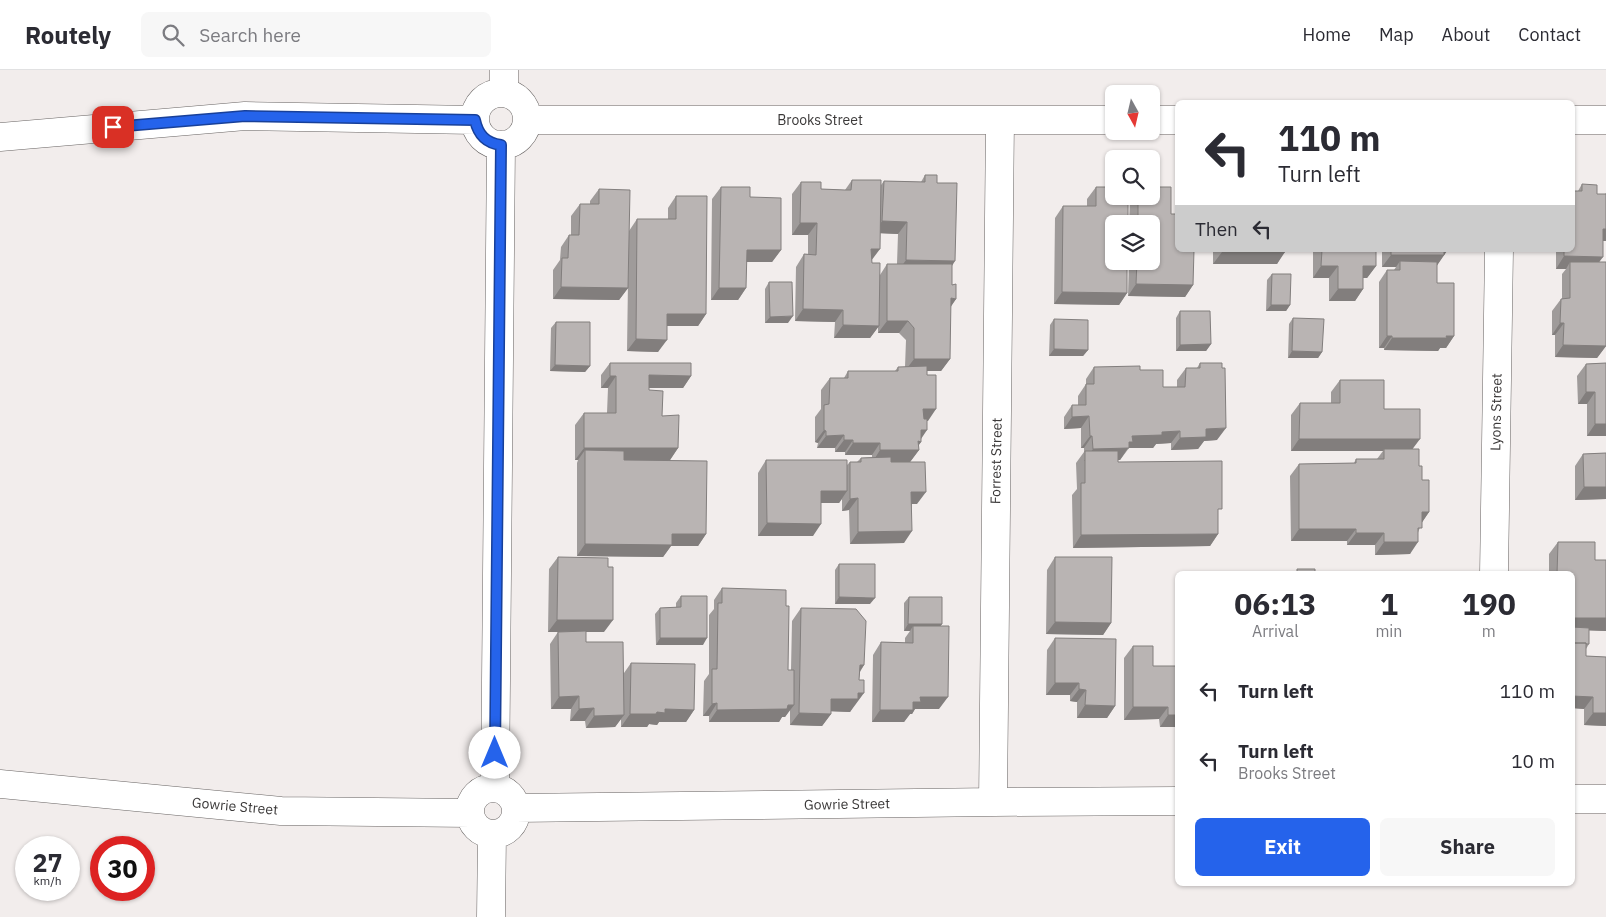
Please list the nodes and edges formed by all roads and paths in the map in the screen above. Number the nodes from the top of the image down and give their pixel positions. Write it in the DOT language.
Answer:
graph roads {
  1 [pos="504,82"];
  2 [pos="475,120"];
  3 [pos="527,120"];
  4 [pos="1000,120"];
  5 [pos="1105,120"];
  6 [pos="1160,120"];
  7 [pos="1175,120"];
  8 [pos="1575,120"];
  9 [pos="1606,120"];
  10 [pos="0,137"];
  11 [pos="501,145"];
  12 [pos="1499,252"];
  13 [pos="1494,571"];
  14 [pos="0,784"];
  15 [pos="495,788"];
  16 [pos="1575,800"];
  17 [pos="1606,800"];
  18 [pos="1175,801"];
  19 [pos="993,802"];
  20 [pos="516,808"];
  21 [pos="470,813"];
  22 [pos="492,834"];
  23 [pos="491,917"];
  1 -- 2 [label="street"];
  1 -- 3 [label="street"];
  2 -- 10 [label="street"];
  2 -- 11 [label="street"];
  3 -- 4 [label="street, Brooks Street"];
  3 -- 11 [label="street"];
  4 -- 5 [label="street, Brooks Street"];
  4 -- 19 [label="street, Forrest Street"];
  6 -- 7 [label="street"];
  8 -- 9 [label="street"];
  11 -- 15 [label="street"];
  12 -- 13 [label="street, Lyons Street"];
  14 -- 21 [label="street, Gowrie Street"];
  15 -- 20 [label="street"];
  15 -- 21 [label="street"];
  16 -- 17 [label="street"];
  18 -- 19 [label="street, Gowrie Street"];
  19 -- 20 [label="street, Gowrie Street"];
  20 -- 22 [label="street"];
  21 -- 22 [label="street"];
  22 -- 23 [label="street"];
}
